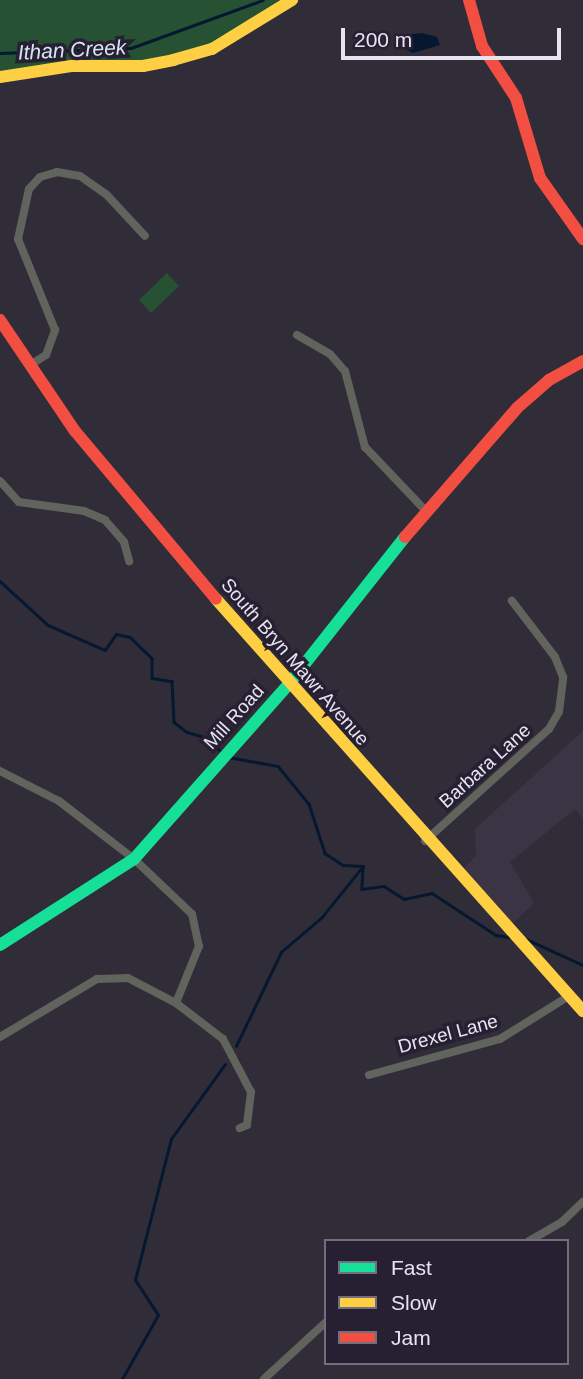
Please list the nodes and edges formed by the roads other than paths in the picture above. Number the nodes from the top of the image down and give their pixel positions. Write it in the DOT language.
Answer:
graph roads {
  1 [pos="292,0"];
  2 [pos="470,0"];
  3 [pos="0,77"];
  4 [pos="145,236"];
  5 [pos="583,239"];
  6 [pos="0,320"];
  7 [pos="297,335"];
  8 [pos="583,361"];
  9 [pos="30,365"];
  10 [pos="0,481"];
  11 [pos="426,511"];
  12 [pos="129,561"];
  13 [pos="512,601"];
  14 [pos="288,685"];
  15 [pos="0,771"];
  16 [pos="425,841"];
  17 [pos="134,859"];
  18 [pos="0,945"];
  19 [pos="569,996"];
  20 [pos="176,1003"];
  21 [pos="583,1011"];
  22 [pos="0,1037"];
  23 [pos="369,1074"];
  24 [pos="240,1128"];
  25 [pos="583,1202"];
  26 [pos="532,1239"];
  27 [pos="324,1324"];
  28 [pos="264,1379"];
  1 -- 3 [label="street"];
  2 -- 5 [label="street"];
  4 -- 9 [label="street"];
  6 -- 9 [label="street, South Bryn Mawr Avenue"];
  7 -- 11 [label="street"];
  8 -- 11 [label="street, Mill Road"];
  9 -- 14 [label="street, South Bryn Mawr Avenue"];
  10 -- 12 [label="street"];
  11 -- 14 [label="street, Mill Road"];
  13 -- 16 [label="street, Barbara Lane"];
  14 -- 16 [label="street, South Bryn Mawr Avenue"];
  14 -- 17 [label="street, Mill Road"];
  15 -- 17 [label="street"];
  16 -- 19 [label="street, South Bryn Mawr Avenue"];
  17 -- 18 [label="street, Mill Road"];
  17 -- 20 [label="street"];
  19 -- 21 [label="street, South Bryn Mawr Avenue"];
  19 -- 23 [label="street, Drexel Lane"];
  20 -- 22 [label="street"];
  20 -- 24 [label="street"];
  25 -- 26 [label="street"];
  27 -- 28 [label="street"];
}
